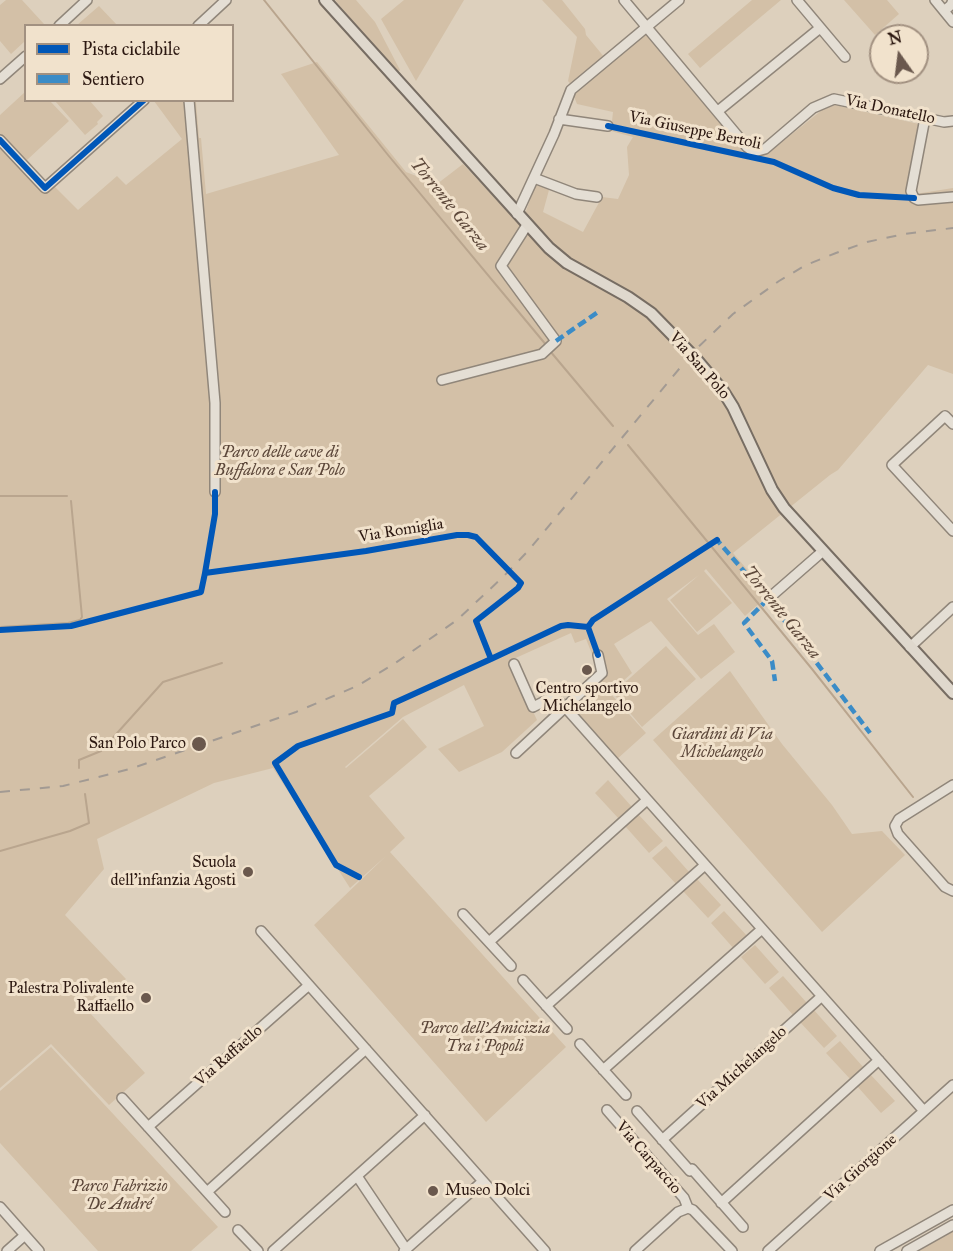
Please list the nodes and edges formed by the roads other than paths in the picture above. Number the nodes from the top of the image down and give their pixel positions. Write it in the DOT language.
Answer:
graph roads {
  1 [pos="87,0"];
  2 [pos="226,0"];
  3 [pos="325,0"];
  4 [pos="624,0"];
  5 [pos="679,0"];
  6 [pos="797,0"];
  7 [pos="935,0"];
  8 [pos="953,0"];
  9 [pos="944,11"];
  10 [pos="953,22"];
  11 [pos="61,24"];
  12 [pos="200,24"];
  13 [pos="647,27"];
  14 [pos="820,28"];
  15 [pos="845,57"];
  16 [pos="24,58"];
  17 [pos="0,79"];
  18 [pos="142,102"];
  19 [pos="189,102"];
  20 [pos="718,111"];
  21 [pos="925,118"];
  22 [pos="559,119"];
  23 [pos="953,121"];
  24 [pos="608,126"];
  25 [pos="0,140"];
  26 [pos="534,178"];
  27 [pos="953,196"];
  28 [pos="597,197"];
  29 [pos="517,214"];
  30 [pos="527,225"];
  31 [pos="442,380"];
  32 [pos="953,424"];
  33 [pos="216,492"];
  34 [pos="953,531"];
  35 [pos="823,551"];
  36 [pos="768,599"];
  37 [pos="953,607"];
  38 [pos="910,647"];
  39 [pos="598,655"];
  40 [pos="514,664"];
  41 [pos="953,693"];
  42 [pos="565,707"];
  43 [pos="516,753"];
  44 [pos="953,785"];
  45 [pos="648,800"];
  46 [pos="705,865"];
  47 [pos="953,891"];
  48 [pos="463,914"];
  49 [pos="762,929"];
  50 [pos="261,931"];
  51 [pos="489,942"];
  52 [pos="511,966"];
  53 [pos="523,980"];
  54 [pos="309,986"];
  55 [pos="822,996"];
  56 [pos="546,1006"];
  57 [pos="567,1029"];
  58 [pos="580,1044"];
  59 [pos="366,1049"];
  60 [pos="879,1060"];
  61 [pos="603,1070"];
  62 [pos="953,1085"];
  63 [pos="626,1095"];
  64 [pos="122,1098"];
  65 [pos="607,1110"];
  66 [pos="637,1111"];
  67 [pos="924,1111"];
  68 [pos="425,1115"];
  69 [pos="148,1127"];
  70 [pos="662,1140"];
  71 [pos="357,1176"];
  72 [pos="483,1181"];
  73 [pos="207,1192"];
  74 [pos="721,1203"];
  75 [pos="0,1208"];
  76 [pos="688,1208"];
  77 [pos="953,1210"];
  78 [pos="225,1212"];
  79 [pos="953,1225"];
  80 [pos="743,1227"];
  81 [pos="238,1230"];
  82 [pos="25,1235"];
  83 [pos="540,1249"];
  84 [pos="405,1250"];
  85 [pos="7,1251"];
  86 [pos="39,1251"];
  87 [pos="258,1251"];
  88 [pos="273,1251"];
  89 [pos="635,1251"];
  90 [pos="732,1251"];
  91 [pos="768,1251"];
  92 [pos="880,1251"];
  93 [pos="907,1251"];
  1 -- 11 [label="street"];
  2 -- 12 [label="street"];
  3 -- 29 [label="main road, Via San Polo"];
  4 -- 13 [label="street, Via Donatello"];
  5 -- 13 [label="street"];
  6 -- 14 [label="street"];
  7 -- 9 [label="street"];
  8 -- 9 [label="street"];
  9 -- 10 [label="street"];
  13 -- 20 [label="street, Via Donatello"];
  13 -- 22 [label="street"];
  14 -- 15 [label="street"];
  14 -- 20 [label="street"];
  16 -- 17 [label="street"];
  18 -- 25 [label="street"];
  19 -- 33 [label="street"];
  20 -- 21 [label="street, Via Donatello"];
  21 -- 23 [label="street, Via Donatello"];
  21 -- 27 [label="street"];
  22 -- 24 [label="street, Via Giuseppe Bertoli"];
  22 -- 26 [label="street"];
  26 -- 28 [label="street"];
  26 -- 29 [label="street"];
  29 -- 30 [label="main road, Via San Polo"];
  30 -- 31 [label="street"];
  30 -- 35 [label="main road, Via San Polo"];
  32 -- 34 [label="street"];
  35 -- 36 [label="street"];
  35 -- 38 [label="main road, Via San Polo"];
  37 -- 38 [label="street"];
  38 -- 41 [label="main road, Via San Polo"];
  39 -- 42 [label="street"];
  40 -- 42 [label="street"];
  42 -- 43 [label="street"];
  42 -- 45 [label="street"];
  44 -- 47 [label="street"];
  45 -- 46 [label="street"];
  45 -- 51 [label="street"];
  46 -- 49 [label="street"];
  46 -- 56 [label="street"];
  48 -- 51 [label="street"];
  49 -- 55 [label="street"];
  49 -- 61 [label="street"];
  50 -- 54 [label="street"];
  51 -- 52 [label="street"];
  53 -- 56 [label="street"];
  54 -- 59 [label="street"];
  54 -- 69 [label="street, Via Raffaello"];
  55 -- 60 [label="street"];
  55 -- 70 [label="street, Via Michelangelo"];
  56 -- 57 [label="street"];
  58 -- 61 [label="street"];
  59 -- 68 [label="street"];
  59 -- 73 [label="street"];
  60 -- 67 [label="street"];
  60 -- 74 [label="street"];
  61 -- 63 [label="street"];
  62 -- 67 [label="street, Via Giorgione"];
  64 -- 69 [label="street"];
  65 -- 76 [label="street, Via Carpaccio"];
  66 -- 70 [label="street"];
  67 -- 91 [label="street, Via Giorgione"];
  68 -- 71 [label="street"];
  68 -- 72 [label="street"];
  69 -- 73 [label="street"];
  70 -- 74 [label="street"];
  71 -- 84 [label="street"];
  71 -- 88 [label="street"];
  72 -- 83 [label="street"];
  72 -- 84 [label="street"];
  73 -- 78 [label="street"];
  74 -- 80 [label="street"];
  75 -- 82 [label="street"];
  76 -- 89 [label="street, Via Carpaccio"];
  76 -- 90 [label="street, Via Carpaccio"];
  77 -- 92 [label="street"];
  79 -- 93 [label="street"];
  81 -- 87 [label="street"];
  82 -- 85 [label="street"];
  82 -- 86 [label="street"];
}
